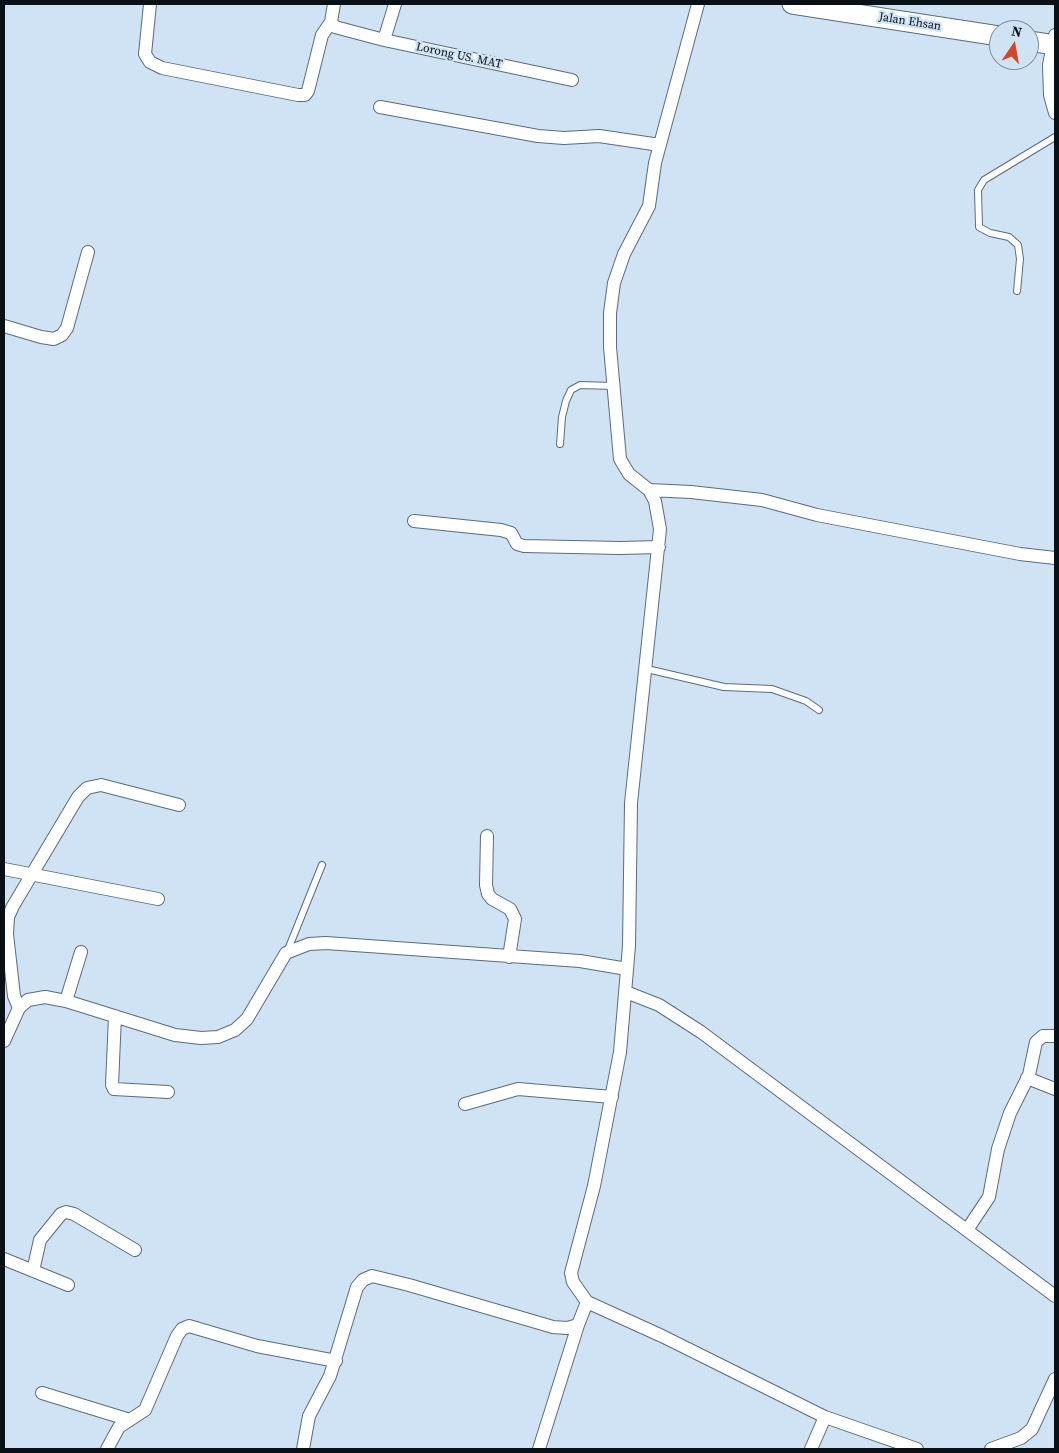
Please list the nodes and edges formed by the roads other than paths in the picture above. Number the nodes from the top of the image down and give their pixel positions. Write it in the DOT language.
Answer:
graph roads {
  1 [pos="150,4"];
  2 [pos="334,4"];
  3 [pos="395,4"];
  4 [pos="698,4"];
  5 [pos="792,4"];
  6 [pos="331,22"];
  7 [pos="989,34"];
  8 [pos="384,40"];
  9 [pos="1039,41"];
  10 [pos="1054,41"];
  11 [pos="572,80"];
  12 [pos="380,107"];
  13 [pos="1055,113"];
  14 [pos="1055,137"];
  15 [pos="660,145"];
  16 [pos="88,252"];
  17 [pos="1017,291"];
  18 [pos="4,326"];
  19 [pos="614,386"];
  20 [pos="560,444"];
  21 [pos="649,490"];
  22 [pos="414,521"];
  23 [pos="660,547"];
  24 [pos="1055,558"];
  25 [pos="647,669"];
  26 [pos="819,710"];
  27 [pos="179,805"];
  28 [pos="487,836"];
  29 [pos="322,865"];
  30 [pos="4,870"];
  31 [pos="31,876"];
  32 [pos="158,898"];
  33 [pos="81,952"];
  34 [pos="286,953"];
  35 [pos="509,957"];
  36 [pos="627,969"];
  37 [pos="626,992"];
  38 [pos="66,1001"];
  39 [pos="19,1008"];
  40 [pos="115,1016"];
  41 [pos="1055,1036"];
  42 [pos="4,1040"];
  43 [pos="1028,1078"];
  44 [pos="1055,1089"];
  45 [pos="168,1092"];
  46 [pos="612,1097"];
  47 [pos="465,1104"];
  48 [pos="967,1230"];
  49 [pos="135,1250"];
  50 [pos="4,1260"];
  51 [pos="33,1272"];
  52 [pos="68,1286"];
  53 [pos="1055,1296"];
  54 [pos="587,1302"];
  55 [pos="578,1325"];
  56 [pos="336,1361"];
  57 [pos="1055,1379"];
  58 [pos="42,1393"];
  59 [pos="825,1417"];
  60 [pos="130,1420"];
  61 [pos="107,1449"];
  62 [pos="303,1449"];
  63 [pos="539,1449"];
  64 [pos="810,1449"];
  65 [pos="916,1449"];
  66 [pos="991,1449"];
  1 -- 6 [label="street"];
  2 -- 6 [label="street"];
  3 -- 8 [label="street"];
  4 -- 15 [label="street"];
  5 -- 7 [label="main road, Jalan Ehsan"];
  6 -- 8 [label="street, Lorong US. MAT"];
  8 -- 11 [label="street, Lorong US. MAT"];
  9 -- 10 [label="main road"];
  10 -- 13 [label="street"];
  12 -- 15 [label="street"];
  14 -- 17 [label="lane"];
  15 -- 19 [label="street"];
  16 -- 18 [label="street"];
  19 -- 20 [label="lane"];
  19 -- 21 [label="street"];
  21 -- 23 [label="street"];
  21 -- 24 [label="street"];
  22 -- 23 [label="street"];
  23 -- 25 [label="street"];
  25 -- 26 [label="lane"];
  25 -- 36 [label="street"];
  27 -- 31 [label="street"];
  28 -- 35 [label="street"];
  29 -- 34 [label="lane"];
  30 -- 31 [label="street"];
  31 -- 32 [label="street"];
  31 -- 39 [label="street"];
  33 -- 38 [label="street"];
  34 -- 35 [label="street"];
  34 -- 40 [label="street"];
  35 -- 36 [label="street"];
  36 -- 37 [label="street"];
  37 -- 46 [label="street"];
  37 -- 48 [label="street"];
  38 -- 39 [label="street"];
  38 -- 40 [label="street"];
  39 -- 42 [label="street"];
  40 -- 45 [label="street"];
  41 -- 43 [label="street"];
  43 -- 44 [label="street"];
  43 -- 48 [label="street"];
  46 -- 47 [label="street"];
  46 -- 54 [label="street"];
  48 -- 53 [label="street"];
  49 -- 51 [label="street"];
  50 -- 51 [label="street"];
  51 -- 52 [label="street"];
  54 -- 55 [label="street"];
  54 -- 59 [label="street"];
  55 -- 56 [label="street"];
  55 -- 63 [label="street"];
  56 -- 60 [label="street"];
  56 -- 62 [label="street"];
  57 -- 66 [label="street"];
  58 -- 60 [label="street"];
  59 -- 64 [label="street"];
  59 -- 65 [label="street"];
  60 -- 61 [label="street"];
}
